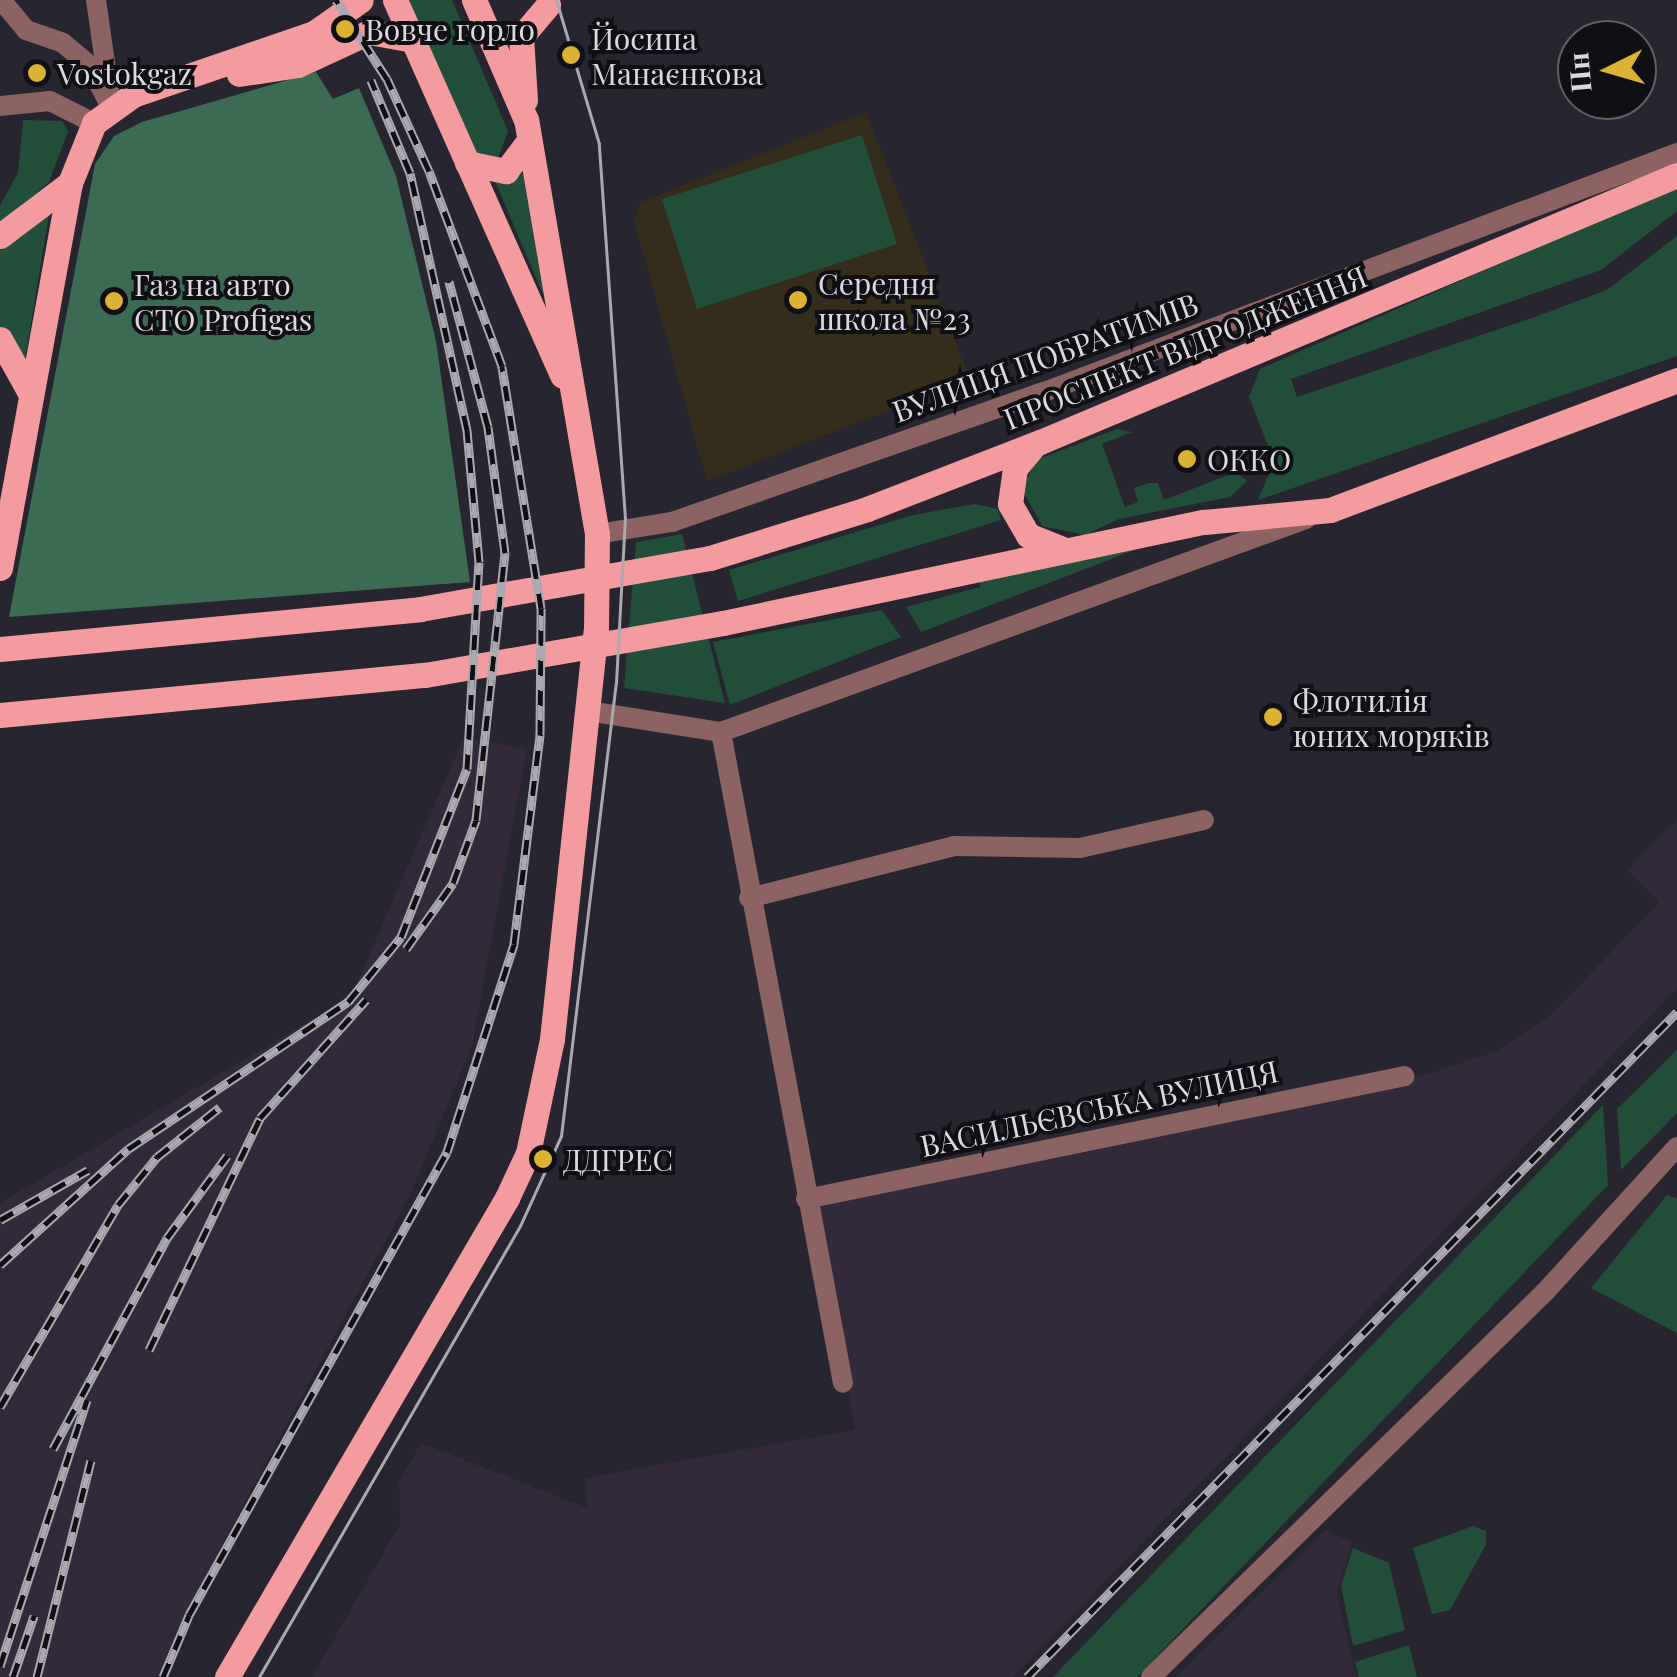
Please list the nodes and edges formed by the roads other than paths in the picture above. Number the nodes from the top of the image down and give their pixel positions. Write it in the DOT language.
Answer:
graph roads {
  1 [pos="0,0"];
  2 [pos="96,0"];
  3 [pos="361,0"];
  4 [pos="395,0"];
  5 [pos="474,0"];
  6 [pos="548,2"];
  7 [pos="413,40"];
  8 [pos="174,81"];
  9 [pos="0,106"];
  10 [pos="103,115"];
  11 [pos="527,131"];
  12 [pos="1677,153"];
  13 [pos="468,163"];
  14 [pos="1677,175"];
  15 [pos="70,183"];
  16 [pos="0,236"];
  17 [pos="0,339"];
  18 [pos="1677,380"];
  19 [pos="30,393"];
  20 [pos="571,394"];
  21 [pos="1040,442"];
  22 [pos="1330,510"];
  23 [pos="597,534"];
  24 [pos="1062,550"];
  25 [pos="0,568"];
  26 [pos="0,649"];
  27 [pos="588,711"];
  28 [pos="0,715"];
  29 [pos="721,732"];
  30 [pos="1204,820"];
  31 [pos="749,898"];
  32 [pos="1405,1076"];
  33 [pos="1677,1147"];
  34 [pos="806,1199"];
  35 [pos="843,1382"];
  36 [pos="227,1677"];
  37 [pos="1151,1677"];
  1 -- 10 [label="street"];
  2 -- 10 [label="street"];
  3 -- 8 [label="main road"];
  4 -- 7 [label="main road"];
  5 -- 11 [label="main road"];
  6 -- 11 [label="main road"];
  7 -- 8 [label="main road"];
  7 -- 13 [label="main road"];
  8 -- 10 [label="main road"];
  9 -- 10 [label="street"];
  10 -- 15 [label="main road"];
  11 -- 13 [label="main road"];
  11 -- 20 [label="main road"];
  12 -- 23 [label="street, ВУЛИЦЯ ПОБРАТИМІВ"];
  13 -- 20 [label="main road"];
  14 -- 21 [label="main road, ПРОСПЕКТ ВІДРОДЖЕННЯ"];
  15 -- 16 [label="main road"];
  15 -- 19 [label="main road"];
  17 -- 19 [label="main road"];
  18 -- 22 [label="main road"];
  19 -- 25 [label="main road"];
  20 -- 23 [label="main road"];
  21 -- 24 [label="main road"];
  21 -- 26 [label="main road, ПРОСПЕКТ ВІДРОДЖЕННЯ"];
  22 -- 24 [label="main road"];
  22 -- 29 [label="street"];
  23 -- 27 [label="main road"];
  24 -- 28 [label="main road"];
  27 -- 29 [label="street"];
  27 -- 36 [label="main road"];
  29 -- 31 [label="street"];
  30 -- 31 [label="street"];
  31 -- 34 [label="street"];
  32 -- 34 [label="street, ВАСИЛЬЄВСЬКА ВУЛИЦЯ"];
  33 -- 37 [label="street"];
  34 -- 35 [label="street"];
}
